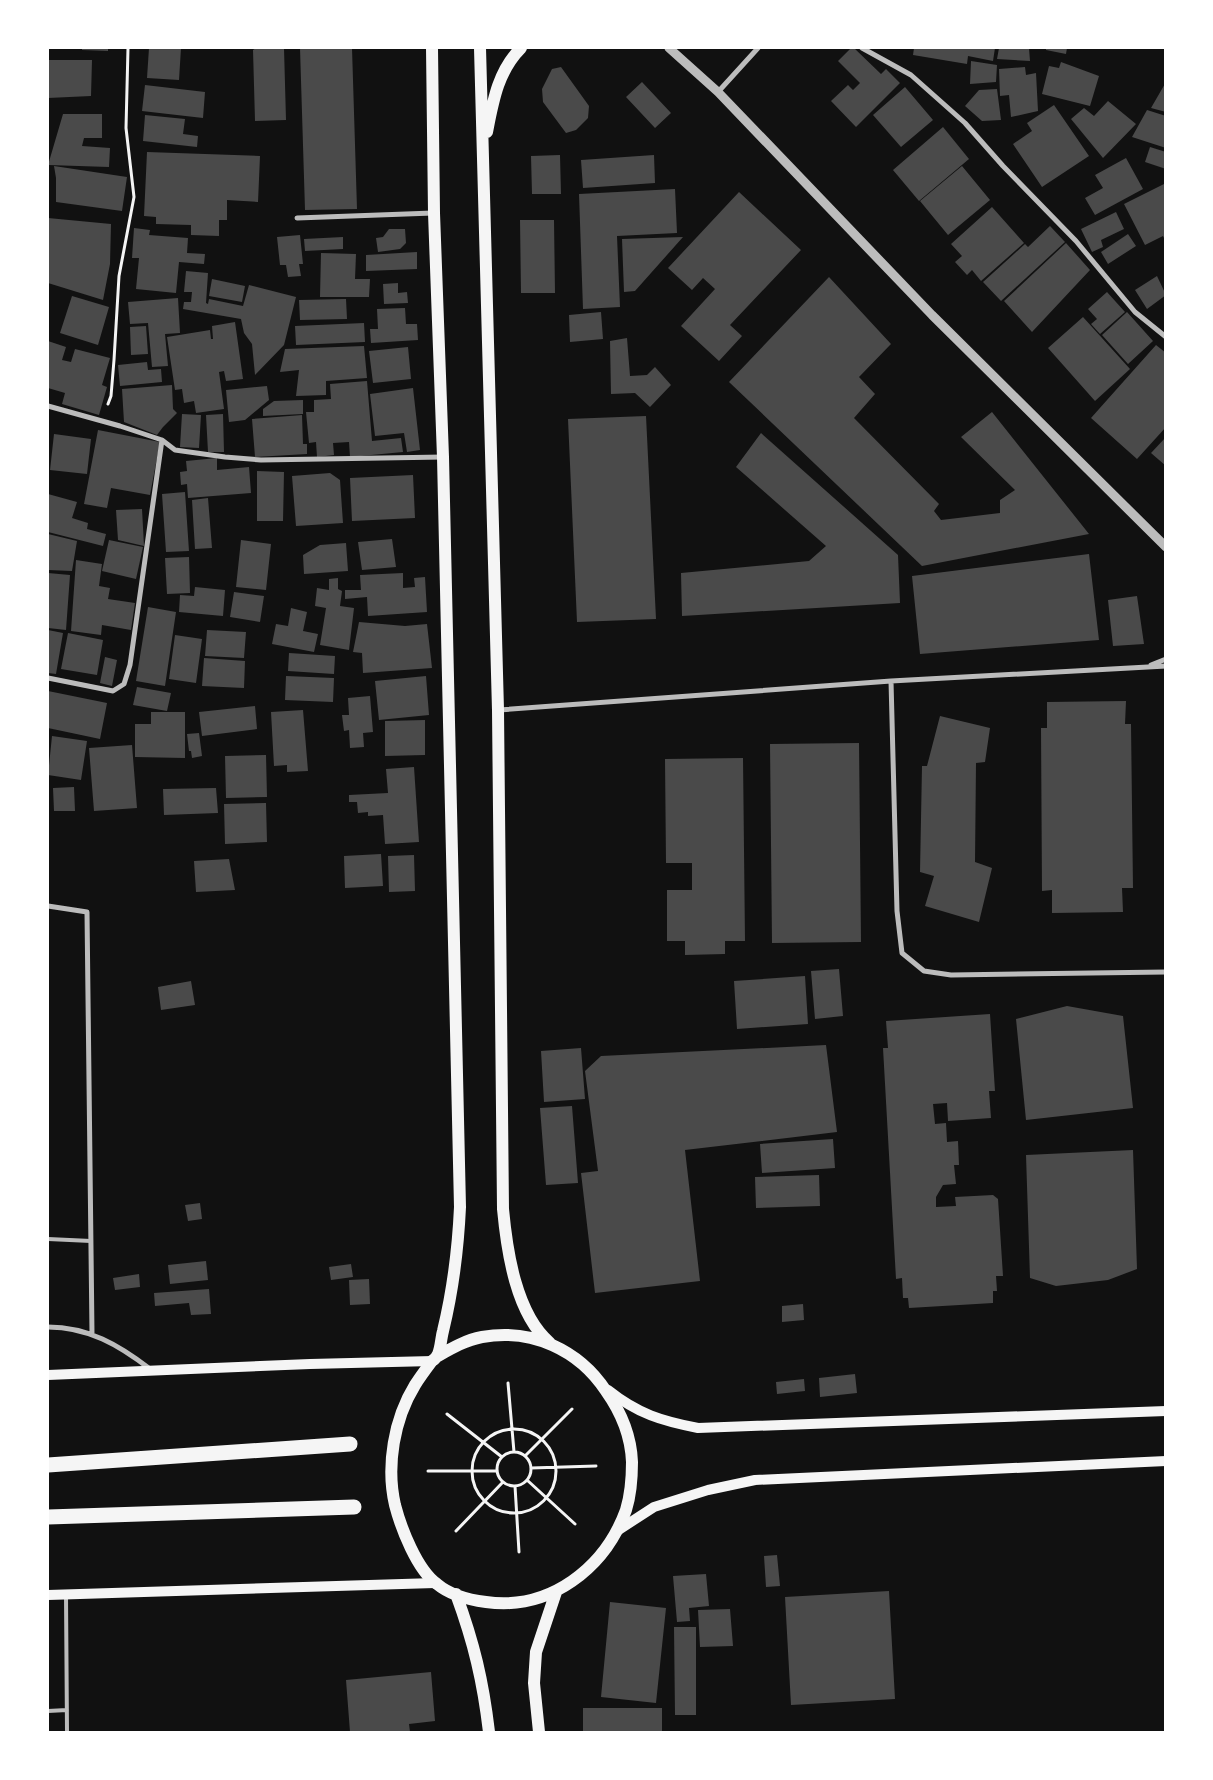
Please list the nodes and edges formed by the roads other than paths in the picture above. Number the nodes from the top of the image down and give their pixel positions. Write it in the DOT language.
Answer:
graph roads {
  1 [pos="432,48"];
  2 [pos="480,48"];
  3 [pos="521,48"];
  4 [pos="758,48"];
  5 [pos="862,48"];
  6 [pos="672,49"];
  7 [pos="718,92"];
  8 [pos="482,154"];
  9 [pos="434,213"];
  10 [pos="297,218"];
  11 [pos="1166,337"];
  12 [pos="48,406"];
  13 [pos="162,440"];
  14 [pos="443,457"];
  15 [pos="1166,547"];
  16 [pos="1166,659"];
  17 [pos="1148,666"];
  18 [pos="1166,666"];
  19 [pos="48,678"];
  20 [pos="891,681"];
  21 [pos="498,710"];
  22 [pos="48,906"];
  23 [pos="1166,972"];
  24 [pos="48,1239"];
  25 [pos="91,1241"];
  26 [pos="48,1326"];
  27 [pos="92,1333"];
  28 [pos="550,1343"];
  29 [pos="435,1358"];
  30 [pos="152,1370"];
  31 [pos="48,1375"];
  32 [pos="603,1386"];
  33 [pos="1166,1411"];
  34 [pos="350,1444"];
  35 [pos="1166,1460"];
  36 [pos="48,1465"];
  37 [pos="354,1507"];
  38 [pos="48,1517"];
  39 [pos="616,1531"];
  40 [pos="435,1583"];
  41 [pos="556,1592"];
  42 [pos="456,1594"];
  43 [pos="48,1595"];
  44 [pos="66,1595"];
  45 [pos="67,1710"];
  46 [pos="48,1711"];
  47 [pos="67,1732"];
  48 [pos="488,1732"];
  49 [pos="539,1732"];
  1 -- 9 [label="main road"];
  2 -- 8 [label="main road"];
  3 -- 8 [label="main road"];
  4 -- 7 [label="street"];
  5 -- 11 [label="street"];
  6 -- 7 [label="street"];
  7 -- 15 [label="street"];
  8 -- 21 [label="main road"];
  9 -- 10 [label="street"];
  9 -- 14 [label="main road"];
  12 -- 13 [label="street"];
  13 -- 14 [label="street"];
  13 -- 19 [label="street"];
  14 -- 29 [label="main road"];
  16 -- 17 [label="street"];
  17 -- 18 [label="street"];
  17 -- 20 [label="street"];
  20 -- 21 [label="street"];
  20 -- 23 [label="street"];
  21 -- 28 [label="main road"];
  22 -- 25 [label="street"];
  24 -- 25 [label="lane"];
  25 -- 27 [label="street"];
  26 -- 27 [label="street"];
  27 -- 30 [label="street"];
  28 -- 29 [label="main road"];
  28 -- 32 [label="main road"];
  29 -- 30 [label="main road"];
  29 -- 40 [label="main road"];
  30 -- 31 [label="main road"];
  32 -- 33 [label="main road"];
  32 -- 39 [label="main road"];
  34 -- 36 [label="highway"];
  35 -- 39 [label="main road"];
  37 -- 38 [label="highway"];
  39 -- 41 [label="main road"];
  40 -- 42 [label="main road"];
  40 -- 44 [label="main road"];
  41 -- 42 [label="main road"];
  41 -- 49 [label="main road"];
  42 -- 48 [label="main road"];
  43 -- 44 [label="main road"];
  44 -- 45 [label="lane"];
  45 -- 46 [label="lane"];
  45 -- 47 [label="lane"];
}
